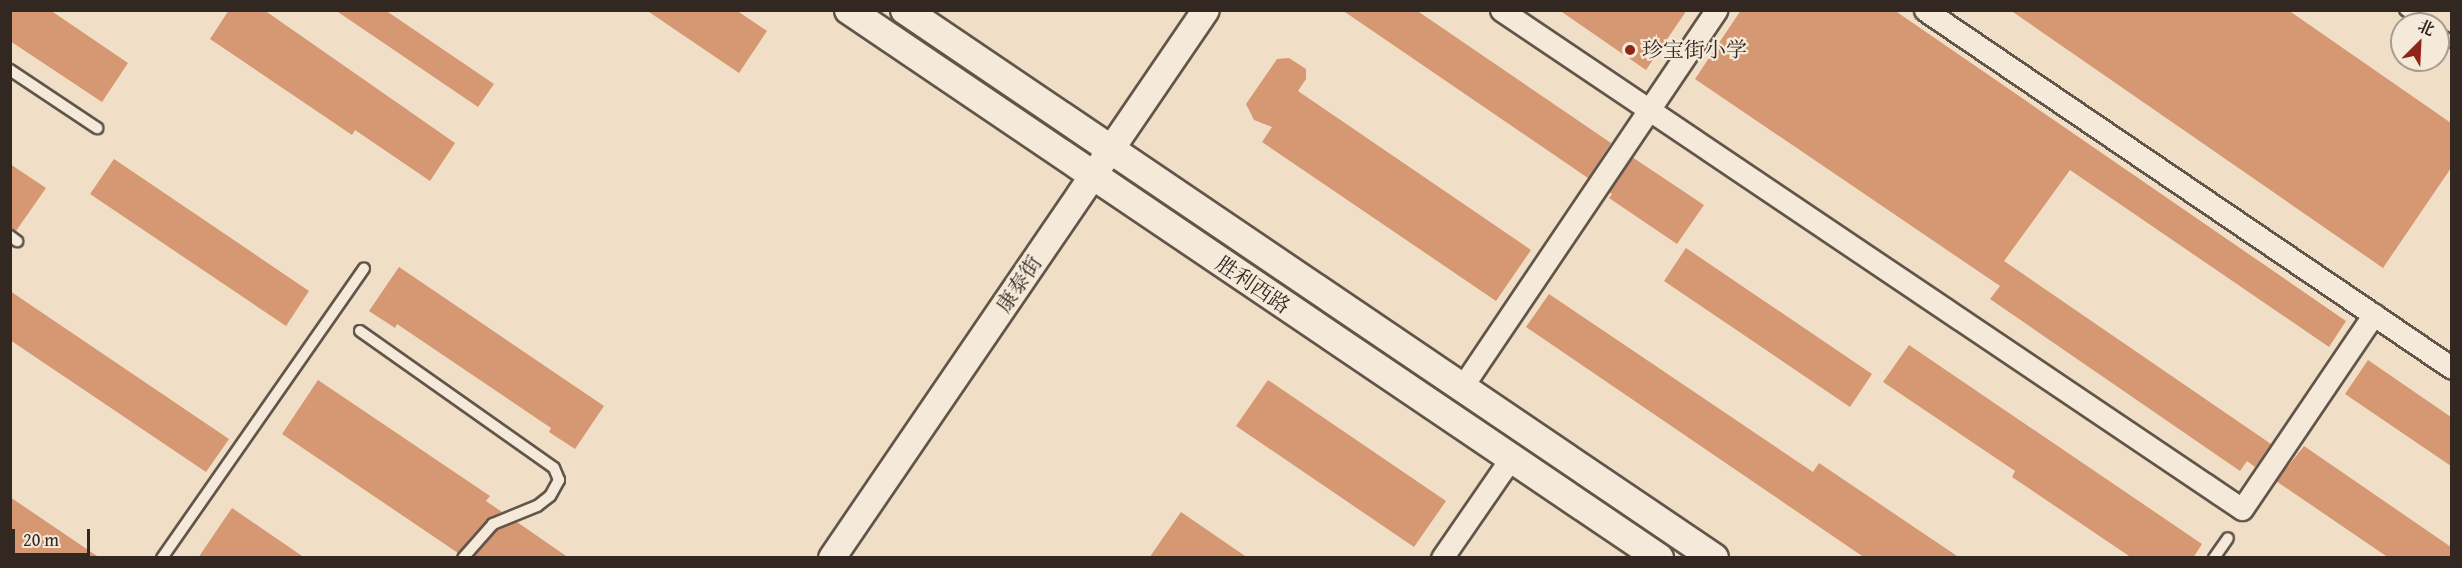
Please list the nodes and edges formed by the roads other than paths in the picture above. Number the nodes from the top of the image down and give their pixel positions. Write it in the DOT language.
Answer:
graph roads {
  1 [pos="849,10"];
  2 [pos="905,10"];
  3 [pos="1206,10"];
  4 [pos="1501,10"];
  5 [pos="1716,10"];
  6 [pos="1925,10"];
  7 [pos="10,70"];
  8 [pos="1649,110"];
  9 [pos="97,128"];
  10 [pos="1111,150"];
  11 [pos="1093,176"];
  12 [pos="364,268"];
  13 [pos="2374,314"];
  14 [pos="360,331"];
  15 [pos="2451,368"];
  16 [pos="1462,387"];
  17 [pos="1511,458"];
  18 [pos="2228,538"];
  19 [pos="162,558"];
  20 [pos="463,558"];
  21 [pos="832,558"];
  22 [pos="1442,558"];
  23 [pos="1659,558"];
  24 [pos="1714,558"];
  25 [pos="2214,558"];
  1 -- 11 [label="main road, 胜利西路"];
  2 -- 10 [label="main road, 胜利西路"];
  3 -- 10 [label="street, 康泰街"];
  4 -- 8 [label="street"];
  5 -- 8 [label="street"];
  6 -- 13 [label="street"];
  7 -- 9 [label="lane"];
  8 -- 13 [label="street"];
  8 -- 16 [label="street"];
  10 -- 11 [label="street, 康泰街"];
  10 -- 16 [label="main road, 胜利西路"];
  11 -- 17 [label="main road, 胜利西路"];
  11 -- 21 [label="street, 康泰街"];
  12 -- 19 [label="lane"];
  13 -- 15 [label="street"];
  14 -- 20 [label="lane"];
  16 -- 24 [label="main road, 胜利西路"];
  17 -- 22 [label="street"];
  17 -- 23 [label="main road, 胜利西路"];
  18 -- 25 [label="lane"];
}
